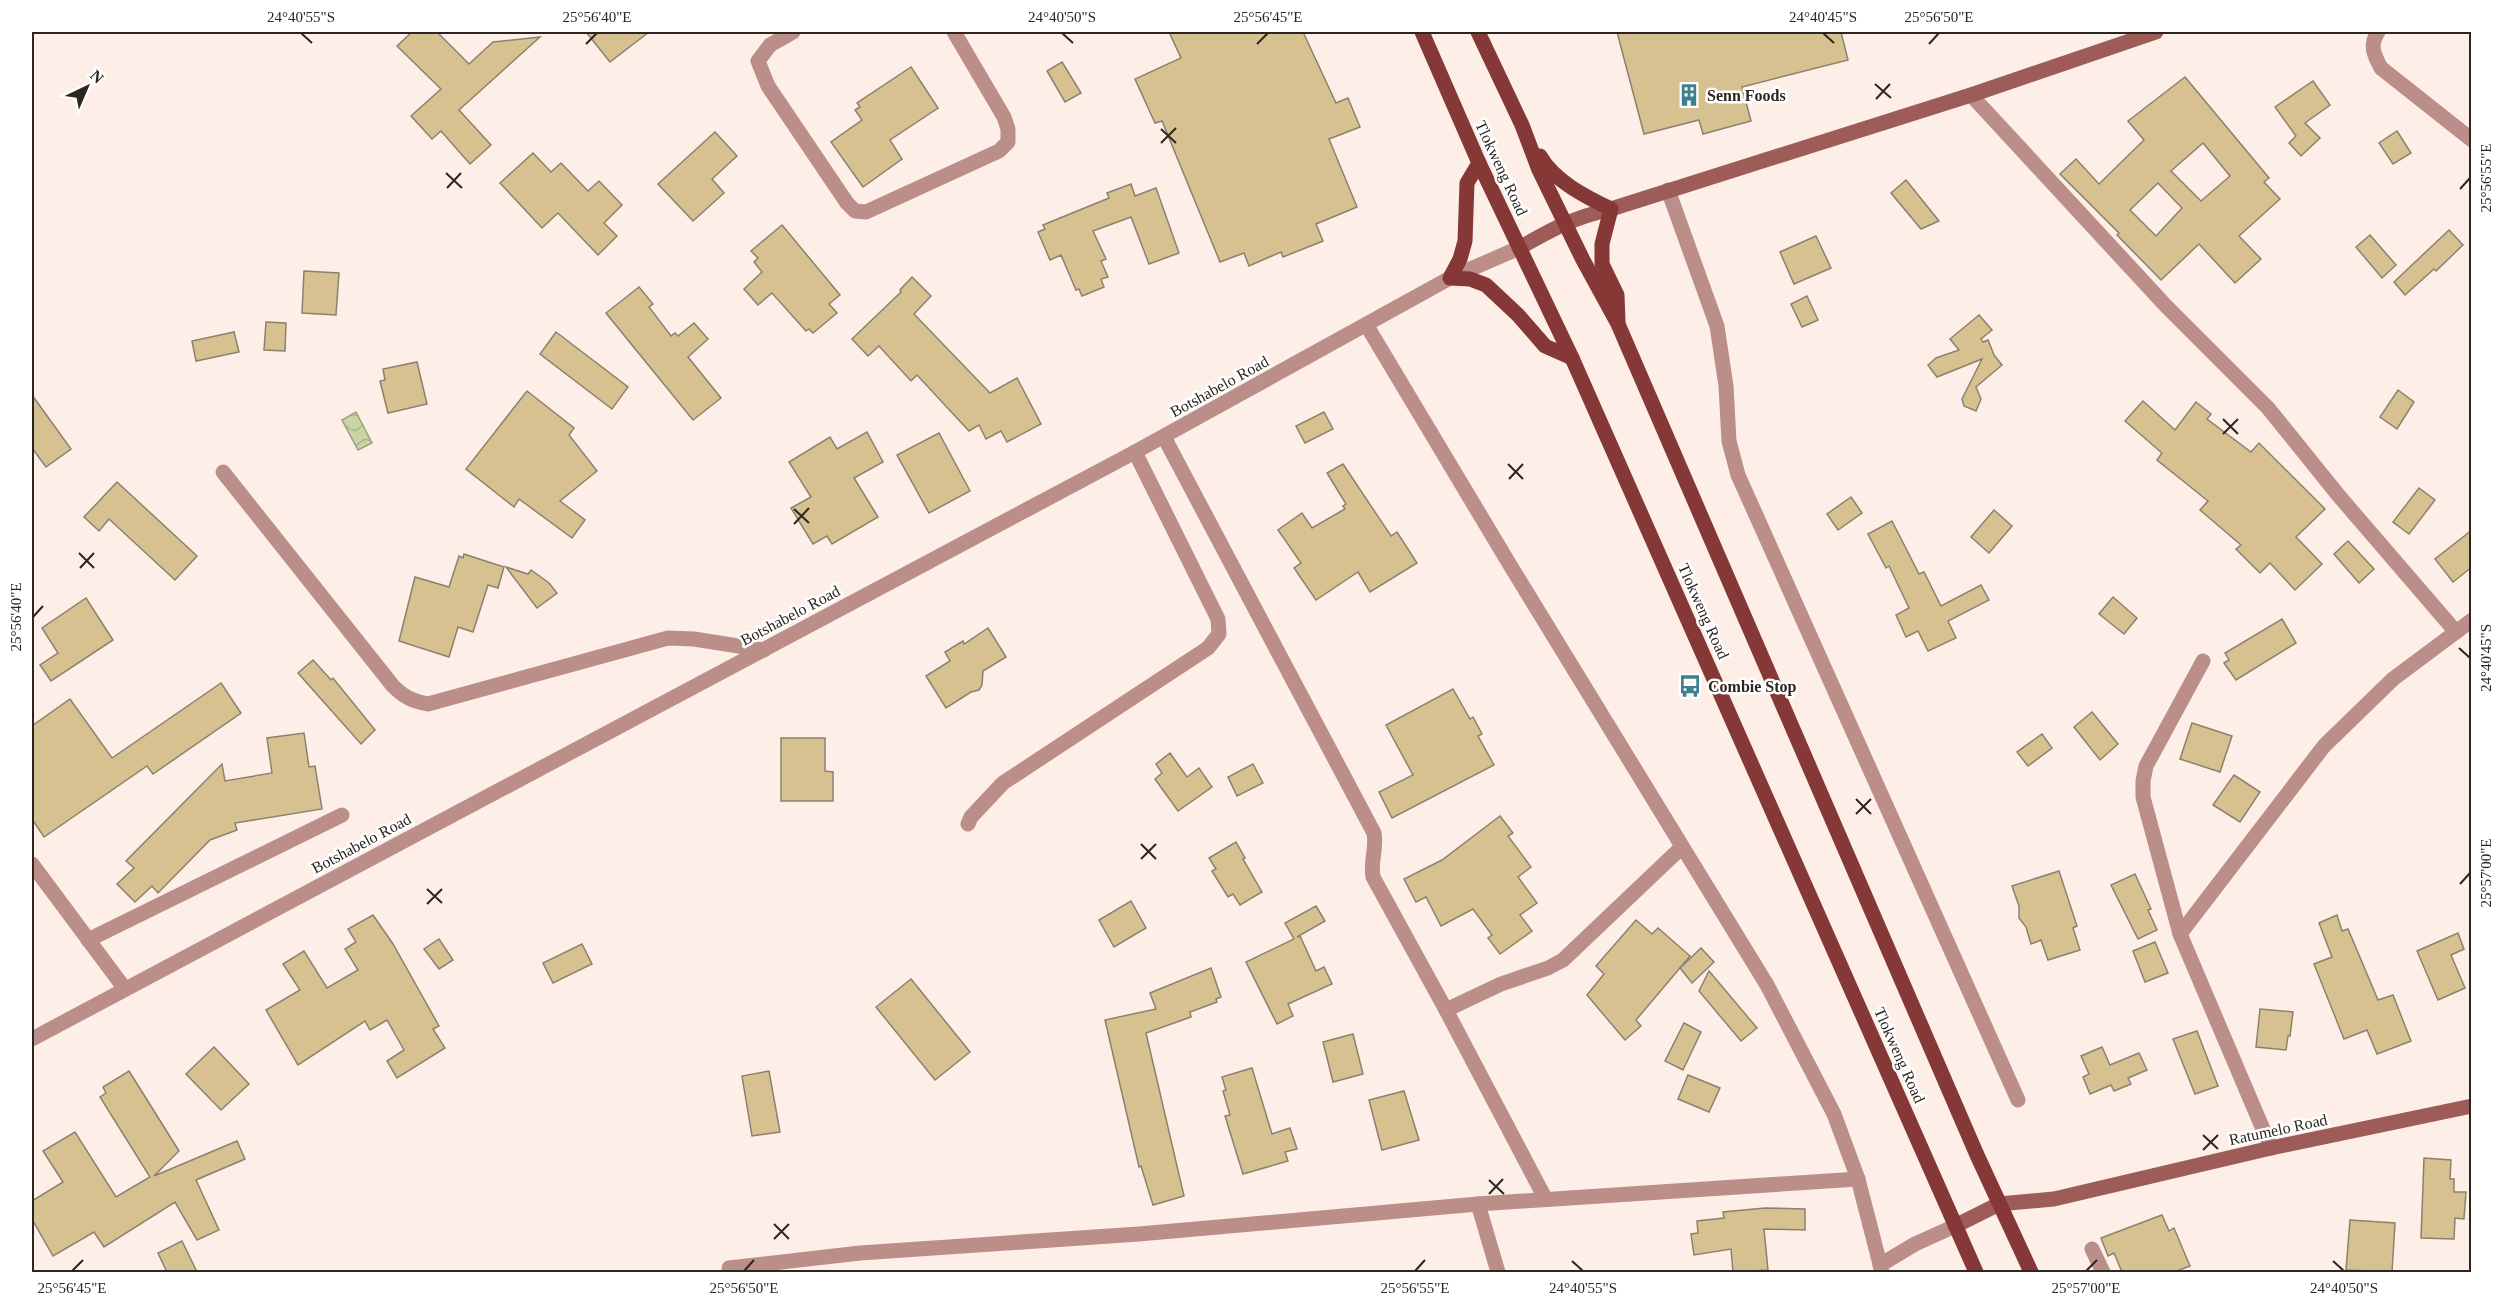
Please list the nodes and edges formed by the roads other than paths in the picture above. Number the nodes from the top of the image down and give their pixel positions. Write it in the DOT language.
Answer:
graph roads {
  1 [pos="793,32"];
  2 [pos="954,32"];
  3 [pos="1422,32"];
  4 [pos="1478,32"];
  5 [pos="2156,32"];
  6 [pos="2378,32"];
  7 [pos="1971,95"];
  8 [pos="1522,124"];
  9 [pos="2472,140"];
  10 [pos="1479,163"];
  11 [pos="1668,190"];
  12 [pos="1611,209"];
  13 [pos="1565,222"];
  14 [pos="1519,248"];
  15 [pos="1450,278"];
  16 [pos="1618,324"];
  17 [pos="1367,326"];
  18 [pos="1572,358"];
  19 [pos="1164,437"];
  20 [pos="1135,453"];
  21 [pos="223,472"];
  22 [pos="2472,620"];
  23 [pos="2456,632"];
  24 [pos="764,650"];
  25 [pos="2203,661"];
  26 [pos="342,815"];
  27 [pos="968,824"];
  28 [pos="1682,847"];
  29 [pos="32,864"];
  30 [pos="2180,934"];
  31 [pos="88,940"];
  32 [pos="125,989"];
  33 [pos="1446,1010"];
  34 [pos="32,1039"];
  35 [pos="2018,1100"];
  36 [pos="2472,1106"];
  37 [pos="2271,1148"];
  38 [pos="1858,1179"];
  39 [pos="1545,1198"];
  40 [pos="1478,1203"];
  41 [pos="1999,1204"];
  42 [pos="1955,1226"];
  43 [pos="2092,1249"];
  44 [pos="729,1268"];
  45 [pos="1881,1269"];
  46 [pos="1498,1272"];
  47 [pos="1977,1272"];
  48 [pos="2031,1272"];
  49 [pos="2103,1272"];
  1 -- 2 [label="street"];
  3 -- 10 [label="main road, Tlokweng Road"];
  4 -- 8 [label="main road, Tlokweng Road"];
  5 -- 7 [label="street, Botshabelo Road"];
  6 -- 9 [label="street"];
  7 -- 11 [label="street, Botshabelo Road"];
  7 -- 23 [label="street"];
  8 -- 12 [label="main road"];
  8 -- 13 [label="main road, Tlokweng Road"];
  10 -- 14 [label="main road, Tlokweng Road"];
  10 -- 15 [label="main road"];
  11 -- 12 [label="street, Botshabelo Road"];
  11 -- 35 [label="street"];
  12 -- 13 [label="street, Botshabelo Road"];
  12 -- 16 [label="main road"];
  13 -- 14 [label="street, Botshabelo Road"];
  13 -- 16 [label="main road, Tlokweng Road"];
  14 -- 15 [label="street, Botshabelo Road"];
  14 -- 18 [label="main road, Tlokweng Road"];
  15 -- 17 [label="street, Botshabelo Road"];
  15 -- 18 [label="main road"];
  16 -- 41 [label="main road, Tlokweng Road"];
  17 -- 19 [label="street, Botshabelo Road"];
  17 -- 28 [label="street"];
  18 -- 42 [label="main road, Tlokweng Road"];
  19 -- 20 [label="street, Botshabelo Road"];
  19 -- 33 [label="street"];
  20 -- 24 [label="street, Botshabelo Road"];
  20 -- 27 [label="street"];
  21 -- 24 [label="street"];
  22 -- 23 [label="street"];
  23 -- 30 [label="street"];
  24 -- 32 [label="street, Botshabelo Road"];
  25 -- 30 [label="street"];
  26 -- 31 [label="street"];
  28 -- 33 [label="street"];
  28 -- 38 [label="street"];
  29 -- 31 [label="street"];
  30 -- 37 [label="street"];
  31 -- 32 [label="street"];
  32 -- 34 [label="street, Botshabelo Road"];
  33 -- 39 [label="street"];
  36 -- 37 [label="street, Ratumelo Road"];
  37 -- 41 [label="street, Ratumelo Road"];
  38 -- 39 [label="street"];
  38 -- 45 [label="street"];
  39 -- 40 [label="street"];
  40 -- 44 [label="street"];
  40 -- 46 [label="street"];
  41 -- 42 [label="street, Ratumelo Road"];
  41 -- 48 [label="main road, Tlokweng Road"];
  42 -- 45 [label="street"];
  42 -- 47 [label="main road, Tlokweng Road"];
  43 -- 49 [label="street"];
}
